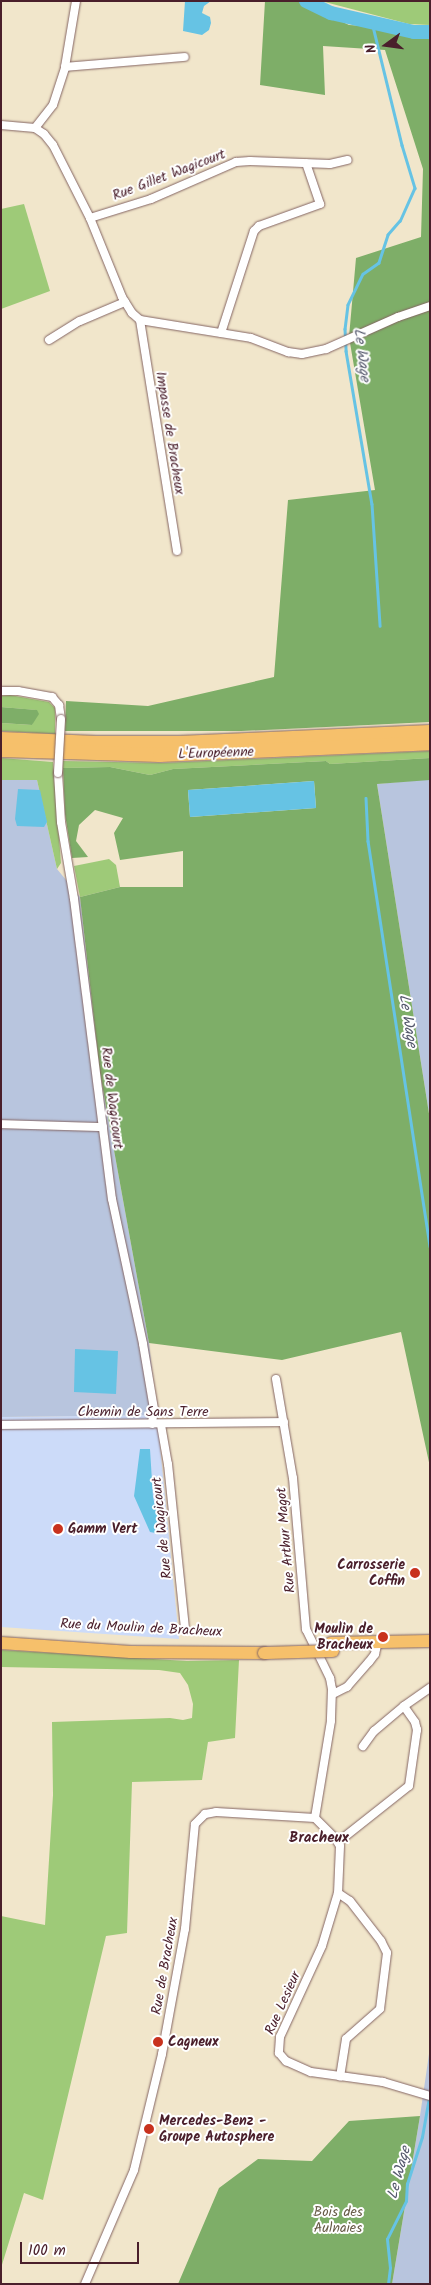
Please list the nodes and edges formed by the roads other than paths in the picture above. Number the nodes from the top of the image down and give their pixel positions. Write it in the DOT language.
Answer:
graph roads {
  1 [pos="76,1"];
  2 [pos="185,57"];
  3 [pos="66,67"];
  4 [pos="1,125"];
  5 [pos="35,128"];
  6 [pos="348,160"];
  7 [pos="306,163"];
  8 [pos="90,218"];
  9 [pos="125,302"];
  10 [pos="430,306"];
  11 [pos="140,320"];
  12 [pos="221,333"];
  13 [pos="49,340"];
  14 [pos="177,551"];
  15 [pos="1,692"];
  16 [pos="430,732"];
  17 [pos="1,739"];
  18 [pos="430,743"];
  19 [pos="1,750"];
  20 [pos="1,1124"];
  21 [pos="103,1128"];
  22 [pos="276,1379"];
  23 [pos="284,1422"];
  24 [pos="152,1424"];
  25 [pos="1,1425"];
  26 [pos="161,1425"];
  27 [pos="185,1629"];
  28 [pos="1,1635"];
  29 [pos="430,1641"];
  30 [pos="1,1643"];
  31 [pos="378,1645"];
  32 [pos="430,1648"];
  33 [pos="263,1649"];
  34 [pos="430,1688"];
  35 [pos="333,1694"];
  36 [pos="404,1706"];
  37 [pos="363,1746"];
  38 [pos="314,1818"];
  39 [pos="338,1842"];
  40 [pos="338,1893"];
  41 [pos="340,2077"];
  42 [pos="427,2095"];
  43 [pos="85,2284"];
  1 -- 3 [label="street"];
  2 -- 3 [label="street"];
  3 -- 5 [label="street"];
  4 -- 5 [label="street"];
  5 -- 8 [label="street"];
  6 -- 7 [label="street, Rue Gillet Wagicourt"];
  7 -- 8 [label="street, Rue Gillet Wagicourt"];
  7 -- 12 [label="street"];
  8 -- 9 [label="street"];
  9 -- 11 [label="street"];
  9 -- 13 [label="street"];
  10 -- 12 [label="street"];
  11 -- 12 [label="street"];
  11 -- 14 [label="street, Impasse de Bracheux"];
  15 -- 21 [label="street, Rue de Wagicourt, bridge"];
  16 -- 17 [label="highway, L'Européenne"];
  18 -- 19 [label="highway, L'Européenne"];
  20 -- 21 [label="street"];
  21 -- 24 [label="street, Rue de Wagicourt"];
  22 -- 23 [label="street, Rue Arthur Magot"];
  23 -- 26 [label="street, Chemin de Sans Terre"];
  23 -- 35 [label="street, Rue Arthur Magot"];
  24 -- 25 [label="street, Chemin de Sans Terre"];
  24 -- 26 [label="street, Chemin de Sans Terre"];
  26 -- 27 [label="street, Rue de Wagicourt"];
  28 -- 33 [label="main road, Rue du Moulin de Bracheux"];
  29 -- 31 [label="main road, Rue du Moulin de Bracheux"];
  30 -- 33 [label="main road, Rue du Moulin de Bracheux"];
  31 -- 32 [label="main road, Rue du Moulin de Bracheux"];
  31 -- 33 [label="main road, Rue du Moulin de Bracheux"];
  31 -- 35 [label="street"];
  34 -- 36 [label="street"];
  35 -- 38 [label="street, Rue Arthur Magot"];
  36 -- 37 [label="street"];
  36 -- 39 [label="street"];
  38 -- 39 [label="street"];
  38 -- 43 [label="street, Rue de Bracheux"];
  39 -- 40 [label="street, Rue Lesieur"];
  40 -- 41 [label="street"];
  40 -- 41 [label="street, Rue Lesieur"];
  41 -- 42 [label="street, Rue Lesieur"];
}
